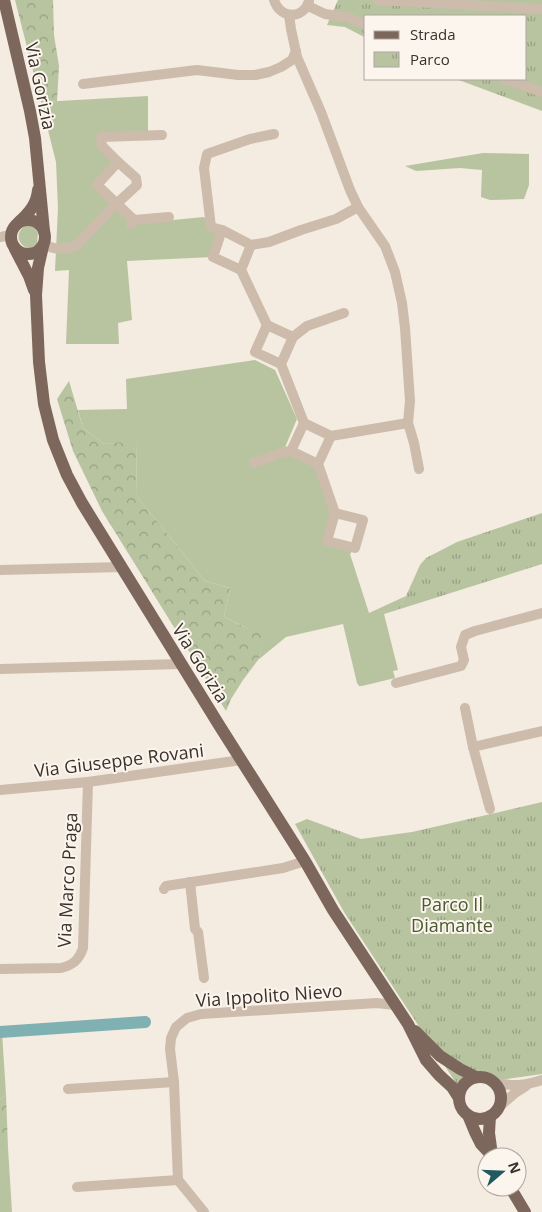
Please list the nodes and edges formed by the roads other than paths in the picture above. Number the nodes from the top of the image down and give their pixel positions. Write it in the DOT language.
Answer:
graph roads {
  1 [pos="4,0"];
  2 [pos="274,0"];
  3 [pos="378,0"];
  4 [pos="309,3"];
  5 [pos="542,9"];
  6 [pos="290,15"];
  7 [pos="364,24"];
  8 [pos="296,52"];
  9 [pos="508,80"];
  10 [pos="83,84"];
  11 [pos="542,92"];
  12 [pos="274,134"];
  13 [pos="162,135"];
  14 [pos="118,162"];
  15 [pos="40,180"];
  16 [pos="117,204"];
  17 [pos="358,207"];
  18 [pos="168,217"];
  19 [pos="19,222"];
  20 [pos="222,230"];
  21 [pos="5,236"];
  22 [pos="44,241"];
  23 [pos="251,245"];
  24 [pos="15,249"];
  25 [pos="241,270"];
  26 [pos="36,295"];
  27 [pos="344,313"];
  28 [pos="267,325"];
  29 [pos="293,338"];
  30 [pos="281,364"];
  31 [pos="304,423"];
  32 [pos="408,423"];
  33 [pos="331,436"];
  34 [pos="291,451"];
  35 [pos="254,463"];
  36 [pos="318,464"];
  37 [pos="420,469"];
  38 [pos="335,513"];
  39 [pos="122,567"];
  40 [pos="0,570"];
  41 [pos="542,613"];
  42 [pos="181,664"];
  43 [pos="0,669"];
  44 [pos="396,683"];
  45 [pos="466,708"];
  46 [pos="542,731"];
  47 [pos="473,747"];
  48 [pos="241,760"];
  49 [pos="88,782"];
  50 [pos="0,790"];
  51 [pos="490,809"];
  52 [pos="305,861"];
  53 [pos="190,882"];
  54 [pos="164,889"];
  55 [pos="0,969"];
  56 [pos="204,978"];
  57 [pos="395,1005"];
  58 [pos="408,1024"];
  59 [pos="476,1077"];
  60 [pos="542,1080"];
  61 [pos="174,1082"];
  62 [pos="494,1083"];
  63 [pos="529,1084"];
  64 [pos="68,1089"];
  65 [pos="459,1098"];
  66 [pos="494,1112"];
  67 [pos="468,1115"];
  68 [pos="484,1147"];
  69 [pos="491,1147"];
  70 [pos="178,1180"];
  71 [pos="77,1186"];
  72 [pos="516,1197"];
  73 [pos="204,1212"];
  74 [pos="525,1212"];
  1 -- 15 [label="main road, Via Gorizia"];
  2 -- 6 [label="street"];
  3 -- 5 [label="street"];
  4 -- 6 [label="street"];
  4 -- 7 [label="street"];
  6 -- 8 [label="street"];
  8 -- 10 [label="street"];
  8 -- 17 [label="street"];
  9 -- 11 [label="street"];
  12 -- 20 [label="street"];
  13 -- 14 [label="street"];
  14 -- 16 [label="street"];
  14 -- 16 [label="street"];
  15 -- 19 [label="main road, Via Gorizia"];
  15 -- 22 [label="main road, Via Gorizia"];
  16 -- 18 [label="street"];
  16 -- 22 [label="street"];
  17 -- 23 [label="street"];
  17 -- 32 [label="street"];
  19 -- 21 [label="main road, Via Gorizia"];
  19 -- 22 [label="main road"];
  20 -- 23 [label="street"];
  20 -- 25 [label="street"];
  21 -- 24 [label="main road, Via Gorizia"];
  22 -- 24 [label="main road"];
  22 -- 26 [label="main road, Via Gorizia"];
  23 -- 25 [label="street"];
  24 -- 26 [label="main road, Via Gorizia"];
  25 -- 28 [label="street"];
  26 -- 39 [label="main road, Via Gorizia"];
  27 -- 29 [label="street"];
  28 -- 29 [label="street"];
  28 -- 30 [label="street"];
  29 -- 30 [label="street"];
  30 -- 31 [label="street"];
  31 -- 33 [label="street"];
  31 -- 34 [label="street"];
  32 -- 33 [label="street"];
  32 -- 37 [label="street"];
  33 -- 36 [label="street"];
  34 -- 35 [label="street"];
  34 -- 36 [label="street"];
  36 -- 38 [label="street"];
  39 -- 40 [label="street"];
  39 -- 42 [label="main road, Via Gorizia"];
  41 -- 44 [label="street"];
  42 -- 43 [label="street"];
  42 -- 48 [label="main road, Via Gorizia"];
  45 -- 47 [label="street"];
  46 -- 47 [label="street"];
  47 -- 51 [label="street"];
  48 -- 49 [label="street, Via Giuseppe Rovani"];
  48 -- 52 [label="main road, Via Gorizia"];
  49 -- 50 [label="street, Via Giuseppe Rovani"];
  49 -- 55 [label="street, Via Marco Praga"];
  52 -- 53 [label="street"];
  52 -- 57 [label="main road, Via Gorizia"];
  53 -- 54 [label="street"];
  53 -- 56 [label="street"];
  57 -- 58 [label="main road, Via Gorizia"];
  57 -- 61 [label="street, Via Ippolito Nievo"];
  58 -- 59 [label="main road, Via Gorizia"];
  58 -- 65 [label="main road, Via Gorizia"];
  59 -- 62 [label="main road"];
  59 -- 65 [label="main road"];
  60 -- 63 [label="street"];
  61 -- 64 [label="street"];
  61 -- 70 [label="street, Via Ippolito Nievo"];
  62 -- 63 [label="street"];
  62 -- 66 [label="main road"];
  63 -- 66 [label="street"];
  65 -- 67 [label="main road"];
  66 -- 67 [label="main road"];
  66 -- 69 [label="main road"];
  67 -- 68 [label="main road"];
  70 -- 71 [label="street"];
  70 -- 73 [label="street"];
  72 -- 74 [label="main road"];
}
